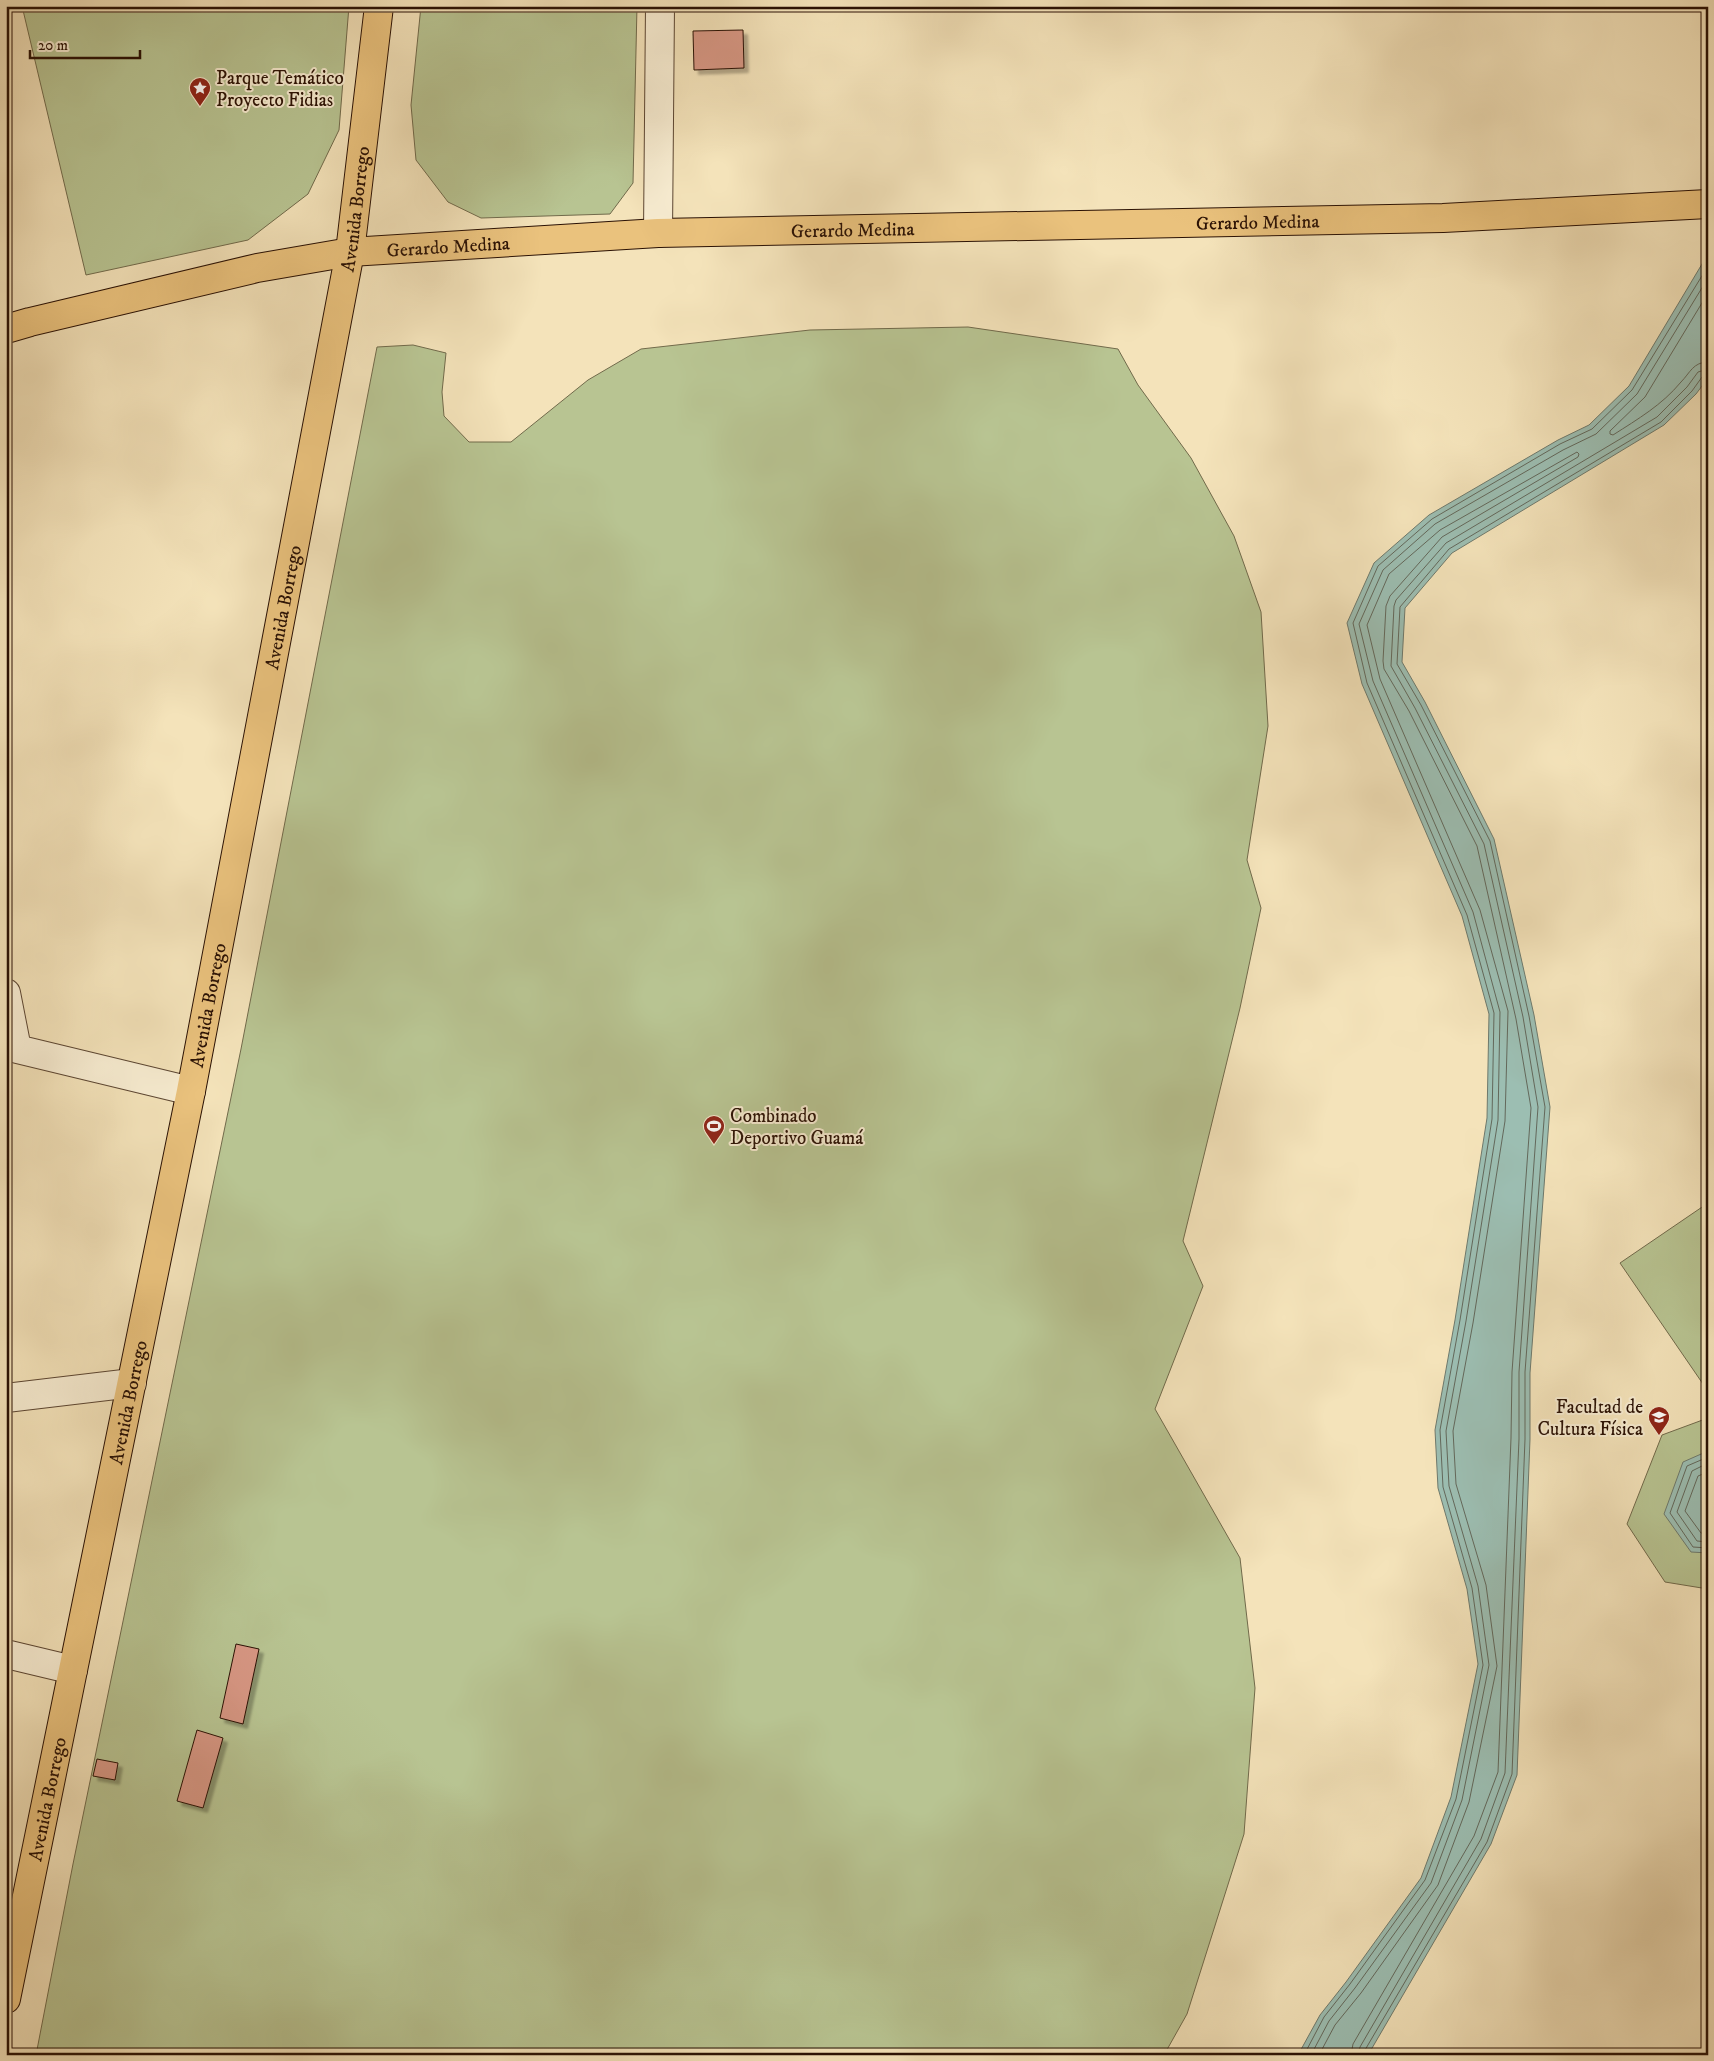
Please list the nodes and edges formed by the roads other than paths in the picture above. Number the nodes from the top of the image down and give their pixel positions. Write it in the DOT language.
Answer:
graph roads {
  1 [pos="379,6"];
  2 [pos="660,6"];
  3 [pos="1708,204"];
  4 [pos="658,234"];
  5 [pos="350,252"];
  6 [pos="6,329"];
  7 [pos="6,993"];
  8 [pos="191,1091"];
  9 [pos="132,1383"];
  10 [pos="6,1398"];
  11 [pos="6,1654"];
  12 [pos="73,1670"];
  13 [pos="6,1999"];
  1 -- 5 [label="main road, Avenida Borrego"];
  2 -- 4 [label="street"];
  3 -- 4 [label="main road, Gerardo Medina"];
  4 -- 5 [label="main road, Gerardo Medina"];
  5 -- 6 [label="main road, Gerardo Medina"];
  5 -- 8 [label="main road, Avenida Borrego"];
  7 -- 8 [label="street"];
  8 -- 9 [label="main road, Avenida Borrego"];
  9 -- 10 [label="street"];
  9 -- 12 [label="main road, Avenida Borrego"];
  11 -- 12 [label="street"];
  12 -- 13 [label="main road, Avenida Borrego"];
}
